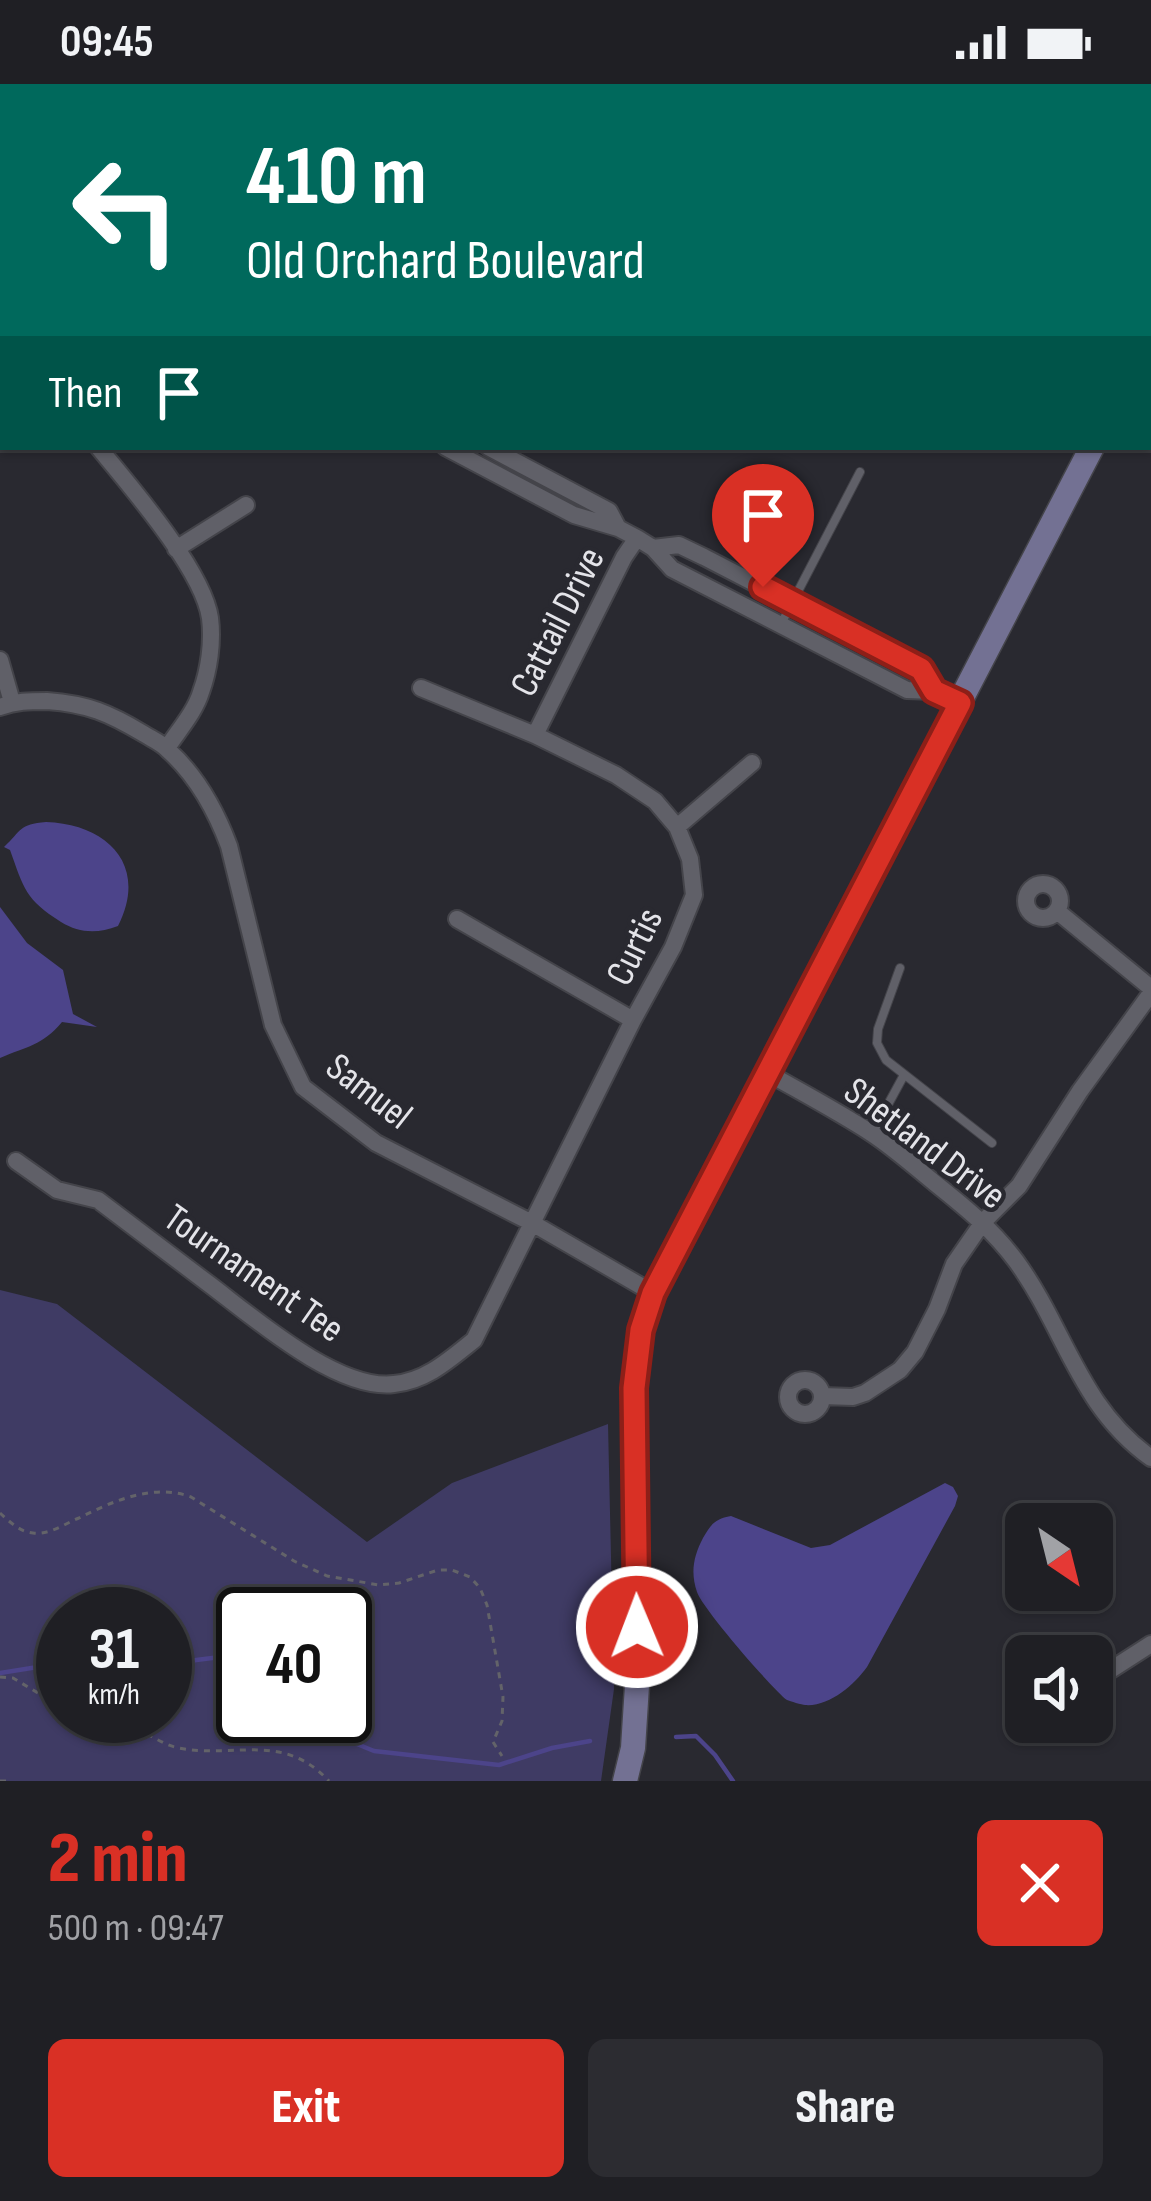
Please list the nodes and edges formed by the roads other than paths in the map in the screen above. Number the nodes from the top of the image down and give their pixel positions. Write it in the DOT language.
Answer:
graph roads {
  1 [pos="100,450"];
  2 [pos="451,450"];
  3 [pos="494,450"];
  4 [pos="1090,450"];
  5 [pos="860,472"];
  6 [pos="245,505"];
  7 [pos="618,528"];
  8 [pos="645,543"];
  9 [pos="176,549"];
  10 [pos="792,602"];
  11 [pos="781,624"];
  12 [pos="0,660"];
  13 [pos="421,688"];
  14 [pos="934,691"];
  15 [pos="960,703"];
  16 [pos="6,705"];
  17 [pos="535,735"];
  18 [pos="167,748"];
  19 [pos="752,763"];
  20 [pos="677,827"];
  21 [pos="1057,911"];
  22 [pos="457,919"];
  23 [pos="900,968"];
  24 [pos="1151,990"];
  25 [pos="633,1020"];
  26 [pos="766,1072"];
  27 [pos="904,1075"];
  28 [pos="872,1134"];
  29 [pos="992,1143"];
  30 [pos="16,1161"];
  31 [pos="983,1222"];
  32 [pos="532,1223"];
  33 [pos="653,1293"];
  34 [pos="822,1396"];
  35 [pos="1151,1458"];
  36 [pos="1151,1644"];
  37 [pos="1113,1668"];
  38 [pos="625,1781"];
  1 -- 9 [label="street"];
  2 -- 7 [label="street"];
  3 -- 7 [label="street"];
  4 -- 15 [label="street"];
  5 -- 10 [label="lane"];
  6 -- 9 [label="street"];
  7 -- 8 [label="street"];
  8 -- 10 [label="street"];
  8 -- 11 [label="street"];
  8 -- 17 [label="street, Cattail Drive"];
  9 -- 18 [label="street"];
  10 -- 11 [label="lane"];
  10 -- 14 [label="street"];
  11 -- 14 [label="street"];
  12 -- 16 [label="street"];
  13 -- 17 [label="street"];
  14 -- 15 [label="street"];
  15 -- 26 [label="street"];
  16 -- 18 [label="street"];
  17 -- 20 [label="street"];
  18 -- 32 [label="street, Samuel"];
  19 -- 20 [label="street"];
  20 -- 25 [label="street, Curtis"];
  21 -- 24 [label="street"];
  22 -- 25 [label="street"];
  23 -- 27 [label="lane"];
  24 -- 31 [label="street"];
  25 -- 32 [label="street, Curtis"];
  26 -- 28 [label="street, Shetland Drive"];
  26 -- 33 [label="street"];
  27 -- 28 [label="lane"];
  27 -- 29 [label="lane"];
  28 -- 31 [label="street, Shetland Drive"];
  30 -- 32 [label="street, Tournament Tee"];
  31 -- 34 [label="street"];
  31 -- 35 [label="street, Shetland Drive"];
  32 -- 33 [label="street, Samuel"];
  33 -- 38 [label="street"];
  36 -- 37 [label="street"];
}
